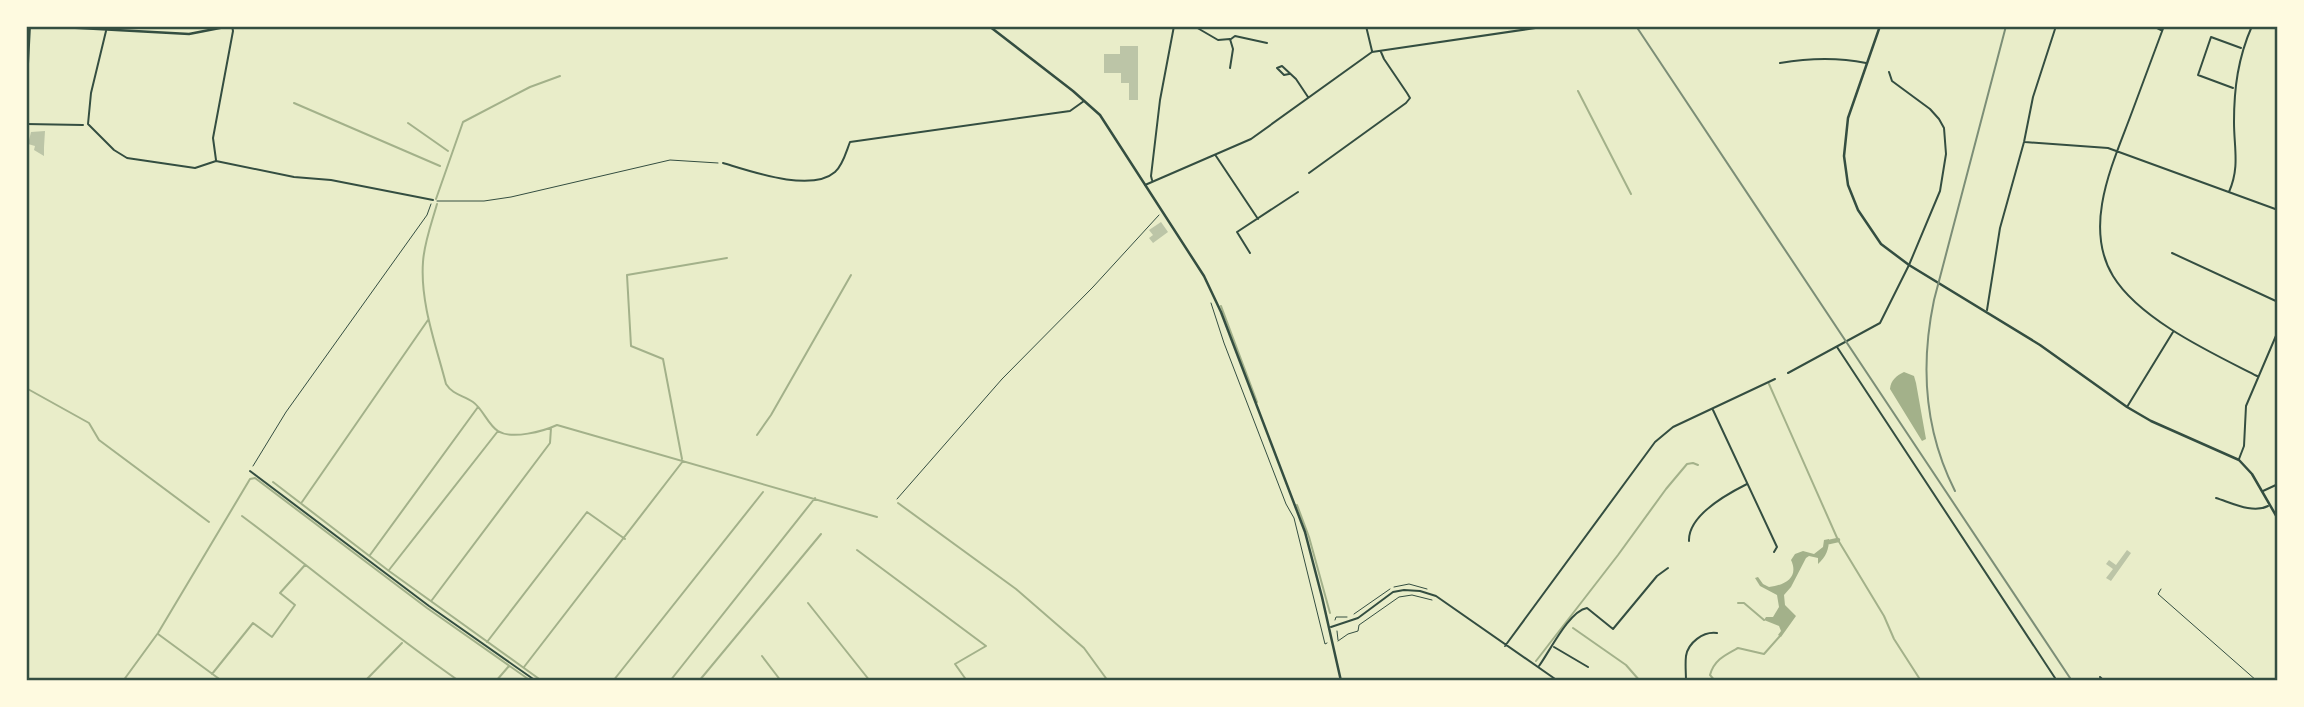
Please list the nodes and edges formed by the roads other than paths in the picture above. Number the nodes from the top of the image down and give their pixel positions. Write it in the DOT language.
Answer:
graph roads {
  1 [pos="30,26"];
  2 [pos="43,26"];
  3 [pos="231,26"];
  4 [pos="989,26"];
  5 [pos="1174,26"];
  6 [pos="1194,26"];
  7 [pos="1366,26"];
  8 [pos="1549,26"];
  9 [pos="1880,26"];
  10 [pos="2056,26"];
  11 [pos="2153,26"];
  12 [pos="2252,26"];
  13 [pos="55,27"];
  14 [pos="1542,27"];
  15 [pos="2163,28"];
  16 [pos="107,30"];
  17 [pos="1230,39"];
  18 [pos="1267,43"];
  19 [pos="2242,48"];
  20 [pos="1381,50"];
  21 [pos="1372,52"];
  22 [pos="1780,63"];
  23 [pos="1867,64"];
  24 [pos="1230,68"];
  25 [pos="1889,72"];
  26 [pos="1289,74"];
  27 [pos="2234,89"];
  28 [pos="1309,98"];
  29 [pos="1085,101"];
  30 [pos="26,102"];
  31 [pos="26,124"];
  32 [pos="83,125"];
  33 [pos="2024,142"];
  34 [pos="2118,151"];
  35 [pos="1216,156"];
  36 [pos="216,162"];
  37 [pos="723,163"];
  38 [pos="1309,173"];
  39 [pos="1152,181"];
  40 [pos="1144,185"];
  41 [pos="1298,192"];
  42 [pos="2228,193"];
  43 [pos="433,200"];
  44 [pos="2278,210"];
  45 [pos="1258,219"];
  46 [pos="1250,253"];
  47 [pos="2172,253"];
  48 [pos="1909,265"];
  49 [pos="2278,302"];
  50 [pos="1987,312"];
  51 [pos="2173,331"];
  52 [pos="2278,331"];
  53 [pos="1837,347"];
  54 [pos="1788,373"];
  55 [pos="2257,376"];
  56 [pos="1775,379"];
  57 [pos="2127,407"];
  58 [pos="1713,409"];
  59 [pos="2239,460"];
  60 [pos="250,471"];
  61 [pos="1748,484"];
  62 [pos="2278,484"];
  63 [pos="2262,491"];
  64 [pos="2216,498"];
  65 [pos="2269,506"];
  66 [pos="2278,519"];
  67 [pos="1689,541"];
  68 [pos="1774,552"];
  69 [pos="1668,568"];
  70 [pos="1329,627"];
  71 [pos="1717,633"];
  72 [pos="1505,646"];
  73 [pos="1553,646"];
  74 [pos="1539,667"];
  75 [pos="1588,667"];
  76 [pos="2100,677"];
  77 [pos="536,681"];
  78 [pos="1341,681"];
  79 [pos="1558,681"];
  80 [pos="1686,681"];
  81 [pos="2057,681"];
  82 [pos="2104,681"];
  1 -- 30 [label="street"];
  2 -- 13 [label="street"];
  3 -- 16 [label="street"];
  3 -- 36 [label="street"];
  4 -- 29 [label="street"];
  5 -- 39 [label="street"];
  6 -- 17 [label="street"];
  7 -- 21 [label="street"];
  8 -- 14 [label="street"];
  9 -- 23 [label="street"];
  10 -- 33 [label="street"];
  11 -- 15 [label="street"];
  12 -- 19 [label="street"];
  13 -- 16 [label="street"];
  14 -- 20 [label="street"];
  15 -- 34 [label="street"];
  16 -- 36 [label="street"];
  17 -- 18 [label="street"];
  17 -- 24 [label="street"];
  19 -- 27 [label="street"];
  19 -- 27 [label="street"];
  20 -- 21 [label="street"];
  20 -- 38 [label="street"];
  21 -- 28 [label="street"];
  22 -- 23 [label="street"];
  23 -- 48 [label="street"];
  25 -- 48 [label="street"];
  26 -- 28 [label="street"];
  27 -- 42 [label="street"];
  28 -- 35 [label="street"];
  29 -- 37 [label="street"];
  29 -- 40 [label="street"];
  31 -- 32 [label="street"];
  33 -- 34 [label="street"];
  33 -- 50 [label="street"];
  34 -- 42 [label="street"];
  34 -- 51 [label="street"];
  35 -- 39 [label="street"];
  35 -- 45 [label="street"];
  36 -- 43 [label="street"];
  39 -- 40 [label="street"];
  40 -- 70 [label="street"];
  41 -- 45 [label="street"];
  42 -- 44 [label="street"];
  45 -- 46 [label="street"];
  47 -- 49 [label="street"];
  48 -- 50 [label="street"];
  48 -- 53 [label="street"];
  50 -- 57 [label="street"];
  51 -- 55 [label="street"];
  51 -- 57 [label="street"];
  52 -- 55 [label="street"];
  53 -- 54 [label="street"];
  53 -- 81 [label="street"];
  55 -- 59 [label="street"];
  56 -- 58 [label="street"];
  57 -- 59 [label="street"];
  58 -- 61 [label="street"];
  58 -- 72 [label="street"];
  59 -- 63 [label="street"];
  60 -- 77 [label="street"];
  61 -- 67 [label="street"];
  61 -- 68 [label="street"];
  62 -- 63 [label="street"];
  63 -- 65 [label="street"];
  64 -- 65 [label="street"];
  65 -- 66 [label="street"];
  69 -- 73 [label="street"];
  70 -- 72 [label="street"];
  70 -- 78 [label="street"];
  71 -- 80 [label="street"];
  72 -- 74 [label="street"];
  73 -- 74 [label="street"];
  73 -- 75 [label="street"];
  74 -- 79 [label="street"];
  76 -- 82 [label="street"];
}
